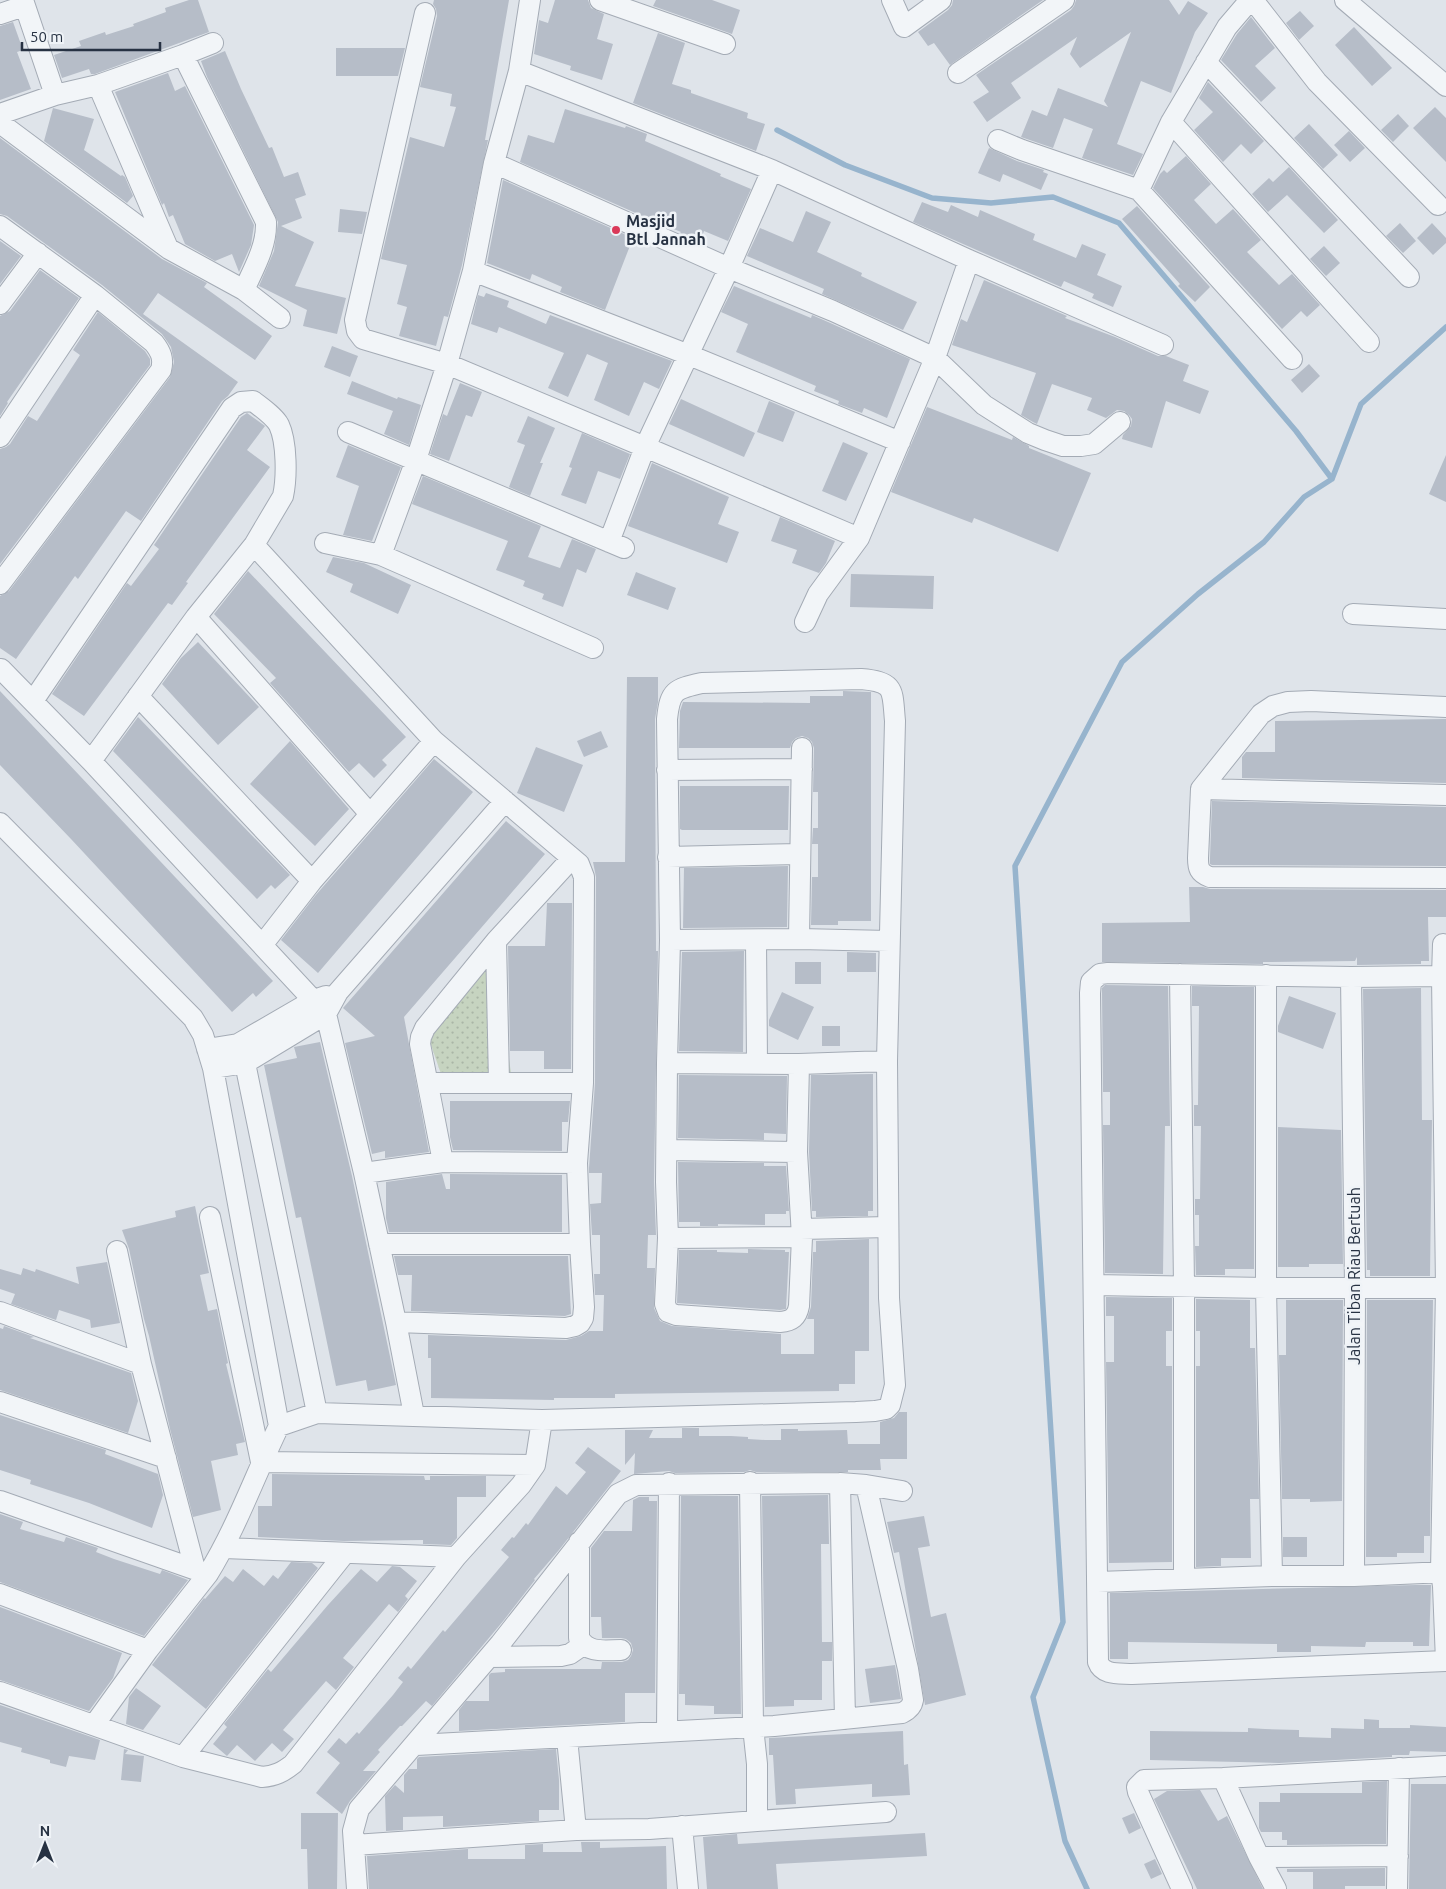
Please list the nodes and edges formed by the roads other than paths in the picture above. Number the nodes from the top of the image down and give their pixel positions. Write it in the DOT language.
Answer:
graph roads {
  1 [pos="530,0"];
  2 [pos="600,0"];
  3 [pos="892,0"];
  4 [pos="941,0"];
  5 [pos="1064,0"];
  6 [pos="1252,0"];
  7 [pos="1344,0"];
  8 [pos="23,3"];
  9 [pos="425,13"];
  10 [pos="0,14"];
  11 [pos="213,43"];
  12 [pos="725,44"];
  13 [pos="183,55"];
  14 [pos="1206,62"];
  15 [pos="519,71"];
  16 [pos="958,73"];
  17 [pos="98,85"];
  18 [pos="1446,86"];
  19 [pos="55,95"];
  20 [pos="0,114"];
  21 [pos="1171,122"];
  22 [pos="0,123"];
  23 [pos="998,140"];
  24 [pos="494,163"];
  25 [pos="772,170"];
  26 [pos="1140,190"];
  27 [pos="1438,206"];
  28 [pos="0,226"];
  29 [pos="169,249"];
  30 [pos="38,253"];
  31 [pos="968,260"];
  32 [pos="729,268"];
  33 [pos="473,271"];
  34 [pos="1409,277"];
  35 [pos="244,290"];
  36 [pos="95,295"];
  37 [pos="0,304"];
  38 [pos="280,318"];
  39 [pos="1369,342"];
  40 [pos="1163,345"];
  41 [pos="689,355"];
  42 [pos="935,358"];
  43 [pos="1292,359"];
  44 [pos="447,364"];
  45 [pos="1120,422"];
  46 [pos="348,432"];
  47 [pos="0,437"];
  48 [pos="900,442"];
  49 [pos="645,447"];
  50 [pos="416,460"];
  51 [pos="859,538"];
  52 [pos="325,543"];
  53 [pos="254,546"];
  54 [pos="381,555"];
  55 [pos="0,584"];
  56 [pos="1353,614"];
  57 [pos="196,617"];
  58 [pos="1446,619"];
  59 [pos="805,622"];
  60 [pos="593,648"];
  61 [pos="1,669"];
  62 [pos="138,696"];
  63 [pos="33,701"];
  64 [pos="1446,707"];
  65 [pos="434,740"];
  66 [pos="802,748"];
  67 [pos="92,761"];
  68 [pos="802,769"];
  69 [pos="667,770"];
  70 [pos="1201,789"];
  71 [pos="1446,795"];
  72 [pos="505,801"];
  73 [pos="370,814"];
  74 [pos="0,823"];
  75 [pos="799,854"];
  76 [pos="572,858"];
  77 [pos="668,858"];
  78 [pos="1446,878"];
  79 [pos="312,881"];
  80 [pos="799,939"];
  81 [pos="670,940"];
  82 [pos="756,940"];
  83 [pos="496,941"];
  84 [pos="889,941"];
  85 [pos="263,944"];
  86 [pos="1443,944"];
  87 [pos="1180,974"];
  88 [pos="1266,975"];
  89 [pos="1442,976"];
  90 [pos="1351,977"];
  91 [pos="320,1007"];
  92 [pos="238,1044"];
  93 [pos="210,1059"];
  94 [pos="887,1061"];
  95 [pos="667,1063"];
  96 [pos="245,1064"];
  97 [pos="757,1064"];
  98 [pos="799,1064"];
  99 [pos="499,1082"];
  100 [pos="428,1083"];
  101 [pos="583,1083"];
  102 [pos="667,1150"];
  103 [pos="797,1152"];
  104 [pos="443,1162"];
  105 [pos="577,1162"];
  106 [pos="364,1174"];
  107 [pos="210,1217"];
  108 [pos="888,1227"];
  109 [pos="801,1233"];
  110 [pos="668,1238"];
  111 [pos="379,1244"];
  112 [pos="580,1244"];
  113 [pos="118,1251"];
  114 [pos="1094,1285"];
  115 [pos="1184,1286"];
  116 [pos="1355,1286"];
  117 [pos="1266,1288"];
  118 [pos="1446,1288"];
  119 [pos="0,1312"];
  120 [pos="396,1322"];
  121 [pos="141,1364"];
  122 [pos="0,1402"];
  123 [pos="316,1413"];
  124 [pos="414,1415"];
  125 [pos="542,1420"];
  126 [pos="279,1426"];
  127 [pos="166,1458"];
  128 [pos="261,1462"];
  129 [pos="535,1465"];
  130 [pos="750,1482"];
  131 [pos="669,1483"];
  132 [pos="840,1483"];
  133 [pos="866,1484"];
  134 [pos="902,1491"];
  135 [pos="0,1501"];
  136 [pos="579,1542"];
  137 [pos="224,1548"];
  138 [pos="345,1553"];
  139 [pos="456,1557"];
  140 [pos="202,1571"];
  141 [pos="1444,1572"];
  142 [pos="1272,1576"];
  143 [pos="1354,1576"];
  144 [pos="1184,1579"];
  145 [pos="1098,1582"];
  146 [pos="0,1594"];
  147 [pos="583,1645"];
  148 [pos="148,1650"];
  149 [pos="621,1650"];
  150 [pos="490,1657"];
  151 [pos="1446,1661"];
  152 [pos="0,1692"];
  153 [pos="845,1719"];
  154 [pos="94,1725"];
  155 [pos="753,1727"];
  156 [pos="667,1731"];
  157 [pos="567,1738"];
  158 [pos="416,1745"];
  159 [pos="183,1757"];
  160 [pos="1446,1766"];
  161 [pos="1399,1768"];
  162 [pos="1223,1778"];
  163 [pos="886,1812"];
  164 [pos="757,1822"];
  165 [pos="682,1826"];
  166 [pos="576,1830"];
  167 [pos="354,1845"];
  168 [pos="1398,1856"];
  169 [pos="1259,1857"];
  170 [pos="357,1889"];
  171 [pos="688,1889"];
  172 [pos="1182,1889"];
  173 [pos="1276,1889"];
  174 [pos="1397,1889"];
  1 -- 15 [label="street"];
  2 -- 12 [label="street"];
  3 -- 4 [label="street"];
  5 -- 16 [label="street"];
  6 -- 14 [label="street"];
  6 -- 27 [label="street"];
  7 -- 18 [label="street"];
  8 -- 10 [label="street"];
  8 -- 19 [label="street"];
  9 -- 44 [label="street"];
  11 -- 13 [label="street"];
  13 -- 17 [label="street"];
  13 -- 35 [label="street"];
  14 -- 21 [label="street"];
  14 -- 34 [label="street"];
  15 -- 24 [label="street"];
  15 -- 25 [label="street"];
  17 -- 19 [label="street"];
  17 -- 29 [label="street"];
  19 -- 20 [label="street"];
  21 -- 26 [label="street"];
  21 -- 39 [label="street"];
  22 -- 29 [label="street"];
  23 -- 26 [label="street"];
  24 -- 32 [label="street"];
  24 -- 33 [label="street"];
  25 -- 31 [label="street"];
  25 -- 32 [label="street"];
  26 -- 43 [label="street"];
  28 -- 30 [label="street"];
  29 -- 35 [label="street"];
  30 -- 36 [label="street"];
  30 -- 37 [label="street"];
  31 -- 40 [label="street"];
  31 -- 42 [label="street"];
  32 -- 41 [label="street"];
  32 -- 42 [label="street"];
  33 -- 41 [label="street"];
  33 -- 44 [label="street"];
  35 -- 38 [label="street"];
  36 -- 47 [label="street"];
  36 -- 55 [label="street"];
  41 -- 48 [label="street"];
  41 -- 49 [label="street"];
  42 -- 45 [label="street"];
  42 -- 48 [label="street"];
  44 -- 49 [label="street"];
  44 -- 50 [label="street"];
  46 -- 50 [label="street"];
  48 -- 51 [label="street"];
  49 -- 50 [label="street"];
  49 -- 51 [label="street"];
  50 -- 54 [label="street"];
  51 -- 59 [label="street"];
  52 -- 54 [label="street"];
  53 -- 57 [label="street"];
  53 -- 63 [label="street"];
  53 -- 65 [label="street"];
  54 -- 60 [label="street"];
  56 -- 58 [label="street"];
  57 -- 62 [label="street"];
  57 -- 73 [label="street"];
  61 -- 63 [label="street"];
  62 -- 67 [label="street"];
  62 -- 79 [label="street"];
  63 -- 67 [label="street"];
  64 -- 70 [label="street"];
  65 -- 72 [label="street"];
  65 -- 73 [label="street"];
  66 -- 68 [label="street"];
  67 -- 85 [label="street"];
  68 -- 69 [label="street"];
  68 -- 75 [label="street"];
  69 -- 77 [label="street"];
  69 -- 84 [label="street"];
  70 -- 71 [label="street"];
  70 -- 78 [label="street"];
  72 -- 76 [label="street"];
  72 -- 91 [label="street"];
  73 -- 79 [label="street"];
  74 -- 93 [label="street"];
  75 -- 77 [label="street"];
  75 -- 80 [label="street"];
  76 -- 83 [label="street"];
  76 -- 101 [label="street"];
  77 -- 81 [label="street"];
  79 -- 85 [label="street"];
  80 -- 82 [label="street"];
  80 -- 84 [label="street"];
  81 -- 82 [label="street"];
  81 -- 95 [label="street"];
  82 -- 97 [label="street"];
  83 -- 99 [label="street"];
  83 -- 100 [label="street"];
  84 -- 94 [label="street"];
  85 -- 91 [label="street"];
  86 -- 89 [label="street"];
  87 -- 88 [label="street"];
  87 -- 114 [label="street"];
  87 -- 115 [label="street"];
  88 -- 90 [label="street"];
  88 -- 117 [label="street"];
  89 -- 90 [label="street"];
  89 -- 118 [label="street"];
  90 -- 116 [label="street, Jalan Tiban Riau Bertuah"];
  91 -- 92 [label="street"];
  91 -- 96 [label="street"];
  91 -- 106 [label="street"];
  92 -- 93 [label="street"];
  92 -- 96 [label="street"];
  93 -- 96 [label="street"];
  93 -- 126 [label="street"];
  94 -- 98 [label="street"];
  94 -- 108 [label="street"];
  95 -- 97 [label="street"];
  95 -- 102 [label="street"];
  96 -- 123 [label="street"];
  97 -- 98 [label="street"];
  98 -- 103 [label="street"];
  99 -- 100 [label="street"];
  99 -- 101 [label="street"];
  100 -- 104 [label="street"];
  101 -- 105 [label="street"];
  102 -- 103 [label="street"];
  102 -- 110 [label="street"];
  103 -- 109 [label="street"];
  104 -- 105 [label="street"];
  104 -- 106 [label="street"];
  105 -- 112 [label="street"];
  106 -- 111 [label="street"];
  107 -- 128 [label="street"];
  108 -- 109 [label="street"];
  108 -- 125 [label="street"];
  109 -- 110 [label="street"];
  109 -- 110 [label="street"];
  111 -- 112 [label="street"];
  111 -- 120 [label="street"];
  112 -- 120 [label="street"];
  113 -- 121 [label="street"];
  114 -- 115 [label="street"];
  114 -- 145 [label="street"];
  115 -- 117 [label="street"];
  115 -- 144 [label="street"];
  116 -- 117 [label="street"];
  116 -- 118 [label="street"];
  116 -- 143 [label="street, Jalan Tiban Riau Bertuah"];
  117 -- 142 [label="street"];
  118 -- 141 [label="street"];
  119 -- 121 [label="street"];
  120 -- 124 [label="street"];
  121 -- 127 [label="street"];
  122 -- 127 [label="street"];
  123 -- 124 [label="street"];
  123 -- 126 [label="street"];
  124 -- 125 [label="street"];
  125 -- 129 [label="street"];
  126 -- 128 [label="street"];
  127 -- 140 [label="street"];
  128 -- 129 [label="street"];
  128 -- 137 [label="street"];
  129 -- 139 [label="street"];
  130 -- 131 [label="street"];
  130 -- 132 [label="street"];
  130 -- 155 [label="street"];
  131 -- 136 [label="street"];
  131 -- 156 [label="street"];
  132 -- 133 [label="street"];
  132 -- 153 [label="street"];
  133 -- 134 [label="street"];
  133 -- 153 [label="street"];
  135 -- 140 [label="street"];
  136 -- 147 [label="street"];
  136 -- 150 [label="street"];
  137 -- 138 [label="street"];
  137 -- 140 [label="street"];
  138 -- 139 [label="street"];
  138 -- 159 [label="street"];
  139 -- 159 [label="street"];
  140 -- 148 [label="street"];
  141 -- 143 [label="street"];
  141 -- 151 [label="street"];
  142 -- 143 [label="street"];
  142 -- 144 [label="street"];
  144 -- 145 [label="street"];
  145 -- 151 [label="street"];
  146 -- 148 [label="street"];
  147 -- 149 [label="street"];
  147 -- 150 [label="street"];
  148 -- 154 [label="street"];
  150 -- 158 [label="street"];
  152 -- 154 [label="street"];
  153 -- 155 [label="street"];
  154 -- 159 [label="street"];
  155 -- 156 [label="street"];
  155 -- 164 [label="street"];
  156 -- 157 [label="street"];
  157 -- 158 [label="street"];
  157 -- 166 [label="street"];
  158 -- 167 [label="street"];
  160 -- 161 [label="street"];
  161 -- 162 [label="street"];
  161 -- 168 [label="street"];
  162 -- 169 [label="street"];
  162 -- 172 [label="street"];
  163 -- 164 [label="street"];
  164 -- 165 [label="street"];
  165 -- 166 [label="street"];
  165 -- 171 [label="street"];
  166 -- 167 [label="street"];
  167 -- 170 [label="street"];
  168 -- 169 [label="street"];
  168 -- 174 [label="street"];
  169 -- 173 [label="street"];
}
